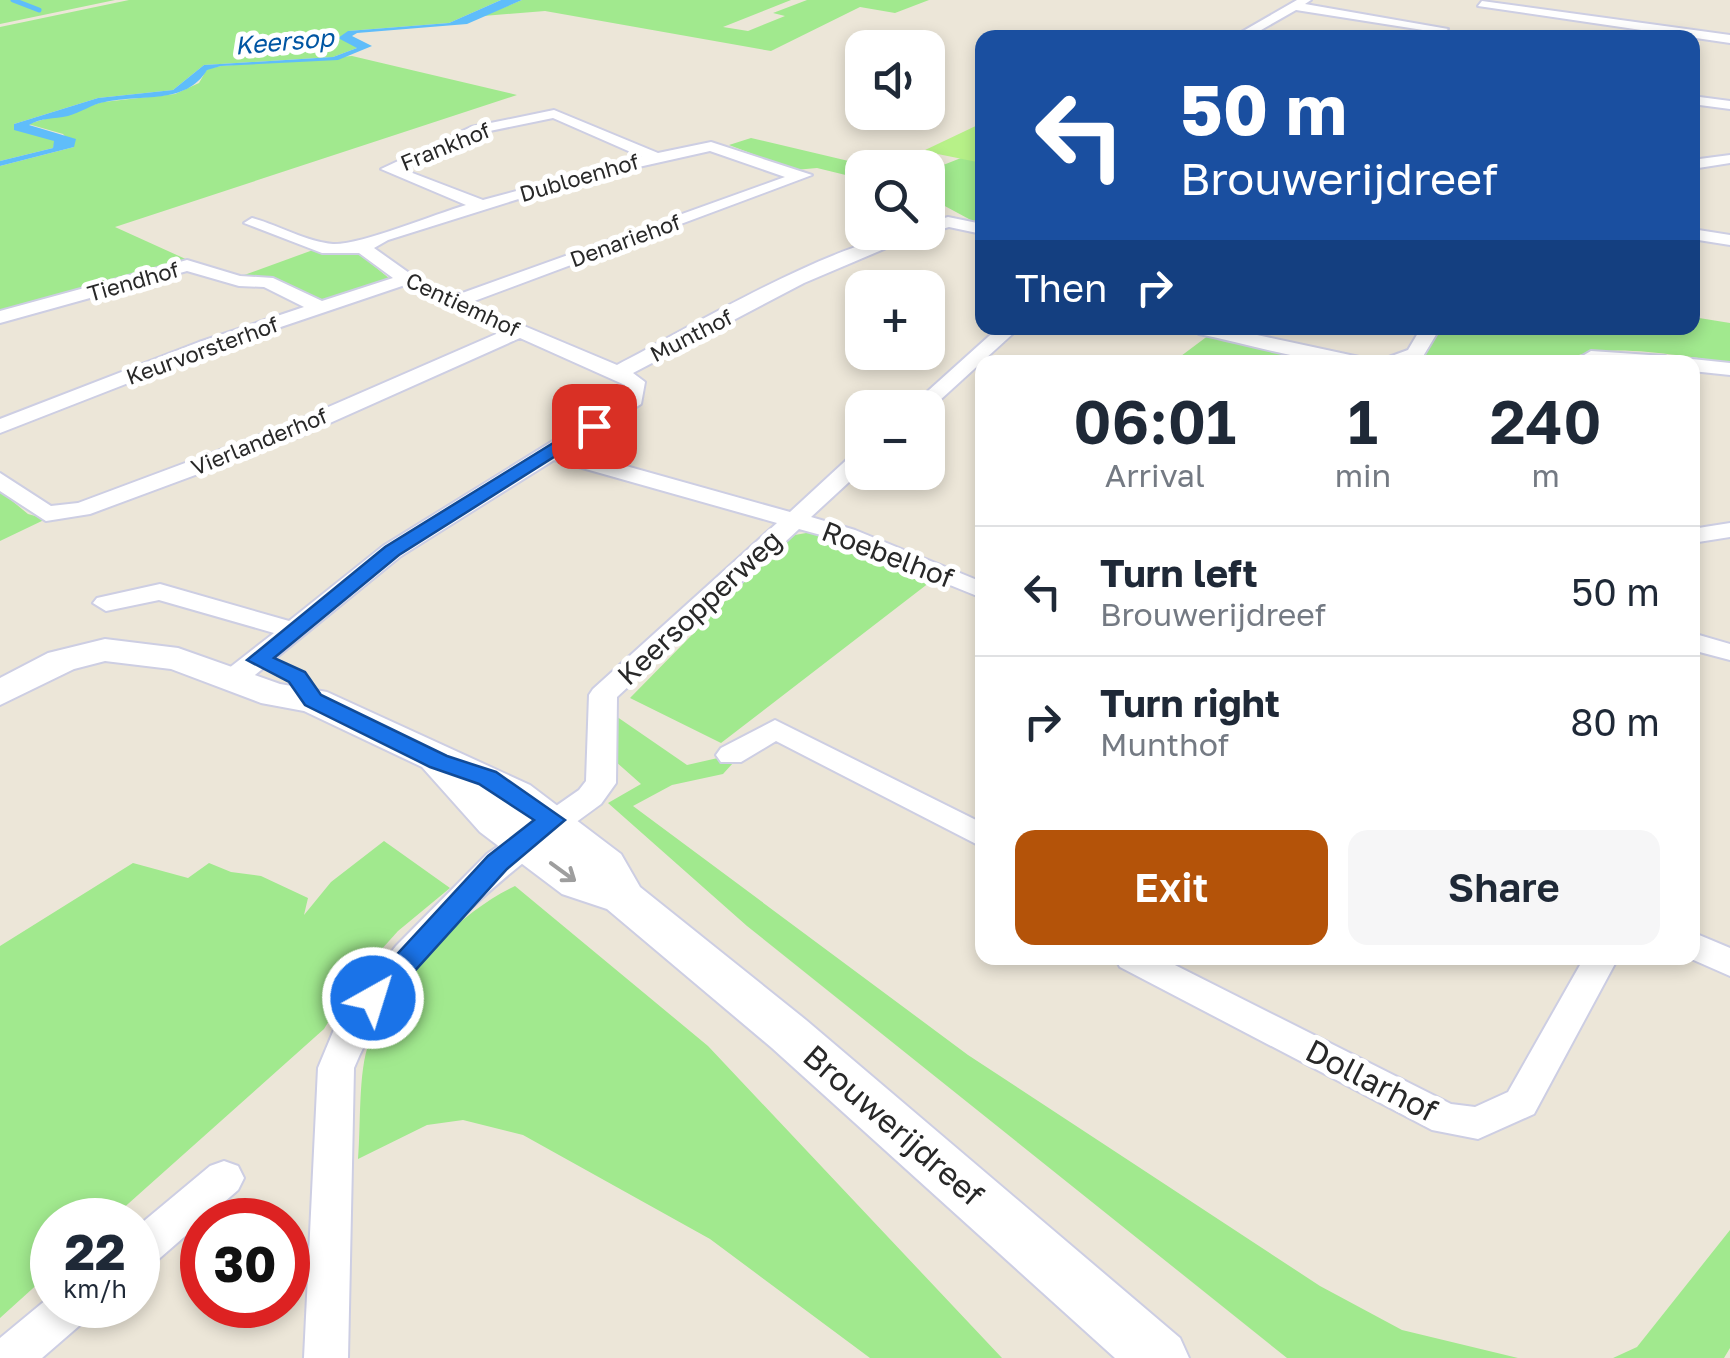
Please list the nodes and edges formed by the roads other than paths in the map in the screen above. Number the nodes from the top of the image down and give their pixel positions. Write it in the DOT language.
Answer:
graph roads {
  1 [pos="1482,2"];
  2 [pos="1299,3"];
  3 [pos="1605,10"];
  4 [pos="1468,12"];
  5 [pos="1593,19"];
  6 [pos="1455,20"];
  7 [pos="1626,24"];
  8 [pos="1442,29"];
  9 [pos="1251,30"];
  10 [pos="1619,30"];
  11 [pos="1658,30"];
  12 [pos="1700,36"];
  13 [pos="1730,39"];
  14 [pos="1700,101"];
  15 [pos="1730,105"];
  16 [pos="1700,149"];
  17 [pos="652,156"];
  18 [pos="1730,156"];
  19 [pos="1700,163"];
  20 [pos="804,175"];
  21 [pos="482,205"];
  22 [pos="945,220"];
  23 [pos="252,223"];
  24 [pos="975,227"];
  25 [pos="1700,235"];
  26 [pos="1730,240"];
  27 [pos="363,248"];
  28 [pos="872,250"];
  29 [pos="406,279"];
  30 [pos="453,302"];
  31 [pos="321,308"];
  32 [pos="0,317"];
  33 [pos="520,331"];
  34 [pos="1001,335"];
  35 [pos="1234,335"];
  36 [pos="1426,335"];
  37 [pos="979,355"];
  38 [pos="1333,355"];
  39 [pos="1412,355"];
  40 [pos="975,358"];
  41 [pos="1700,366"];
  42 [pos="1730,369"];
  43 [pos="618,373"];
  44 [pos="939,390"];
  45 [pos="0,427"];
  46 [pos="554,453"];
  47 [pos="845,473"];
  48 [pos="0,480"];
  49 [pos="794,519"];
  50 [pos="1730,530"];
  51 [pos="1700,535"];
  52 [pos="975,588"];
  53 [pos="106,603"];
  54 [pos="296,631"];
  55 [pos="1700,643"];
  56 [pos="1730,652"];
  57 [pos="246,669"];
  58 [pos="0,674"];
  59 [pos="0,693"];
  60 [pos="731,755"];
  61 [pos="537,830"];
  62 [pos="975,832"];
  63 [pos="1700,948"];
  64 [pos="1730,963"];
  65 [pos="1146,965"];
  66 [pos="1596,965"];
  67 [pos="224,1178"];
  68 [pos="160,1232"];
  69 [pos="45,1328"];
  70 [pos="9,1358"];
  71 [pos="326,1358"];
  72 [pos="1159,1358"];
  1 -- 4 [label="street"];
  1 -- 5 [label="street"];
  2 -- 8 [label="street"];
  2 -- 9 [label="street"];
  3 -- 5 [label="street"];
  5 -- 7 [label="street"];
  6 -- 8 [label="street"];
  7 -- 10 [label="street"];
  7 -- 11 [label="street"];
  12 -- 13 [label="street"];
  14 -- 15 [label="street"];
  16 -- 18 [label="street"];
  17 -- 20 [label="street, Dubloenhof"];
  17 -- 21 [label="street, Dubloenhof"];
  17 -- 21 [label="street, Frankhof"];
  18 -- 19 [label="street"];
  20 -- 30 [label="street, Denariehof"];
  21 -- 27 [label="street, Dubloenhof"];
  22 -- 24 [label="street"];
  23 -- 27 [label="street"];
  25 -- 26 [label="street"];
  27 -- 29 [label="street, Centiemhof"];
  28 -- 43 [label="street, Munthof"];
  29 -- 30 [label="street, Centiemhof"];
  29 -- 31 [label="street, Keurvorsterhof"];
  30 -- 33 [label="street, Centiemhof"];
  31 -- 32 [label="street, Tiendhof"];
  31 -- 45 [label="street, Keurvorsterhof"];
  33 -- 43 [label="street, Centiemhof"];
  33 -- 48 [label="street, Vierlanderhof"];
  34 -- 37 [label="street"];
  35 -- 38 [label="street"];
  36 -- 39 [label="street"];
  40 -- 44 [label="street"];
  41 -- 42 [label="street"];
  43 -- 46 [label="street, Munthof"];
  46 -- 49 [label="street, Roebelhof"];
  46 -- 54 [label="street, Munthof"];
  47 -- 49 [label="street, Keersopperweg"];
  49 -- 52 [label="street, Roebelhof"];
  49 -- 61 [label="street, Keersopperweg"];
  50 -- 51 [label="street"];
  53 -- 54 [label="street"];
  54 -- 57 [label="street, Munthof"];
  55 -- 56 [label="street"];
  57 -- 58 [label="street, Brouwerijdreef"];
  57 -- 59 [label="street, Brouwerijdreef"];
  57 -- 61 [label="street, Brouwerijdreef"];
  60 -- 62 [label="street"];
  61 -- 71 [label="street"];
  61 -- 72 [label="street, Brouwerijdreef"];
  63 -- 64 [label="street"];
  65 -- 66 [label="street, Dollarhof"];
  67 -- 68 [label="street"];
  69 -- 70 [label="street"];
}
